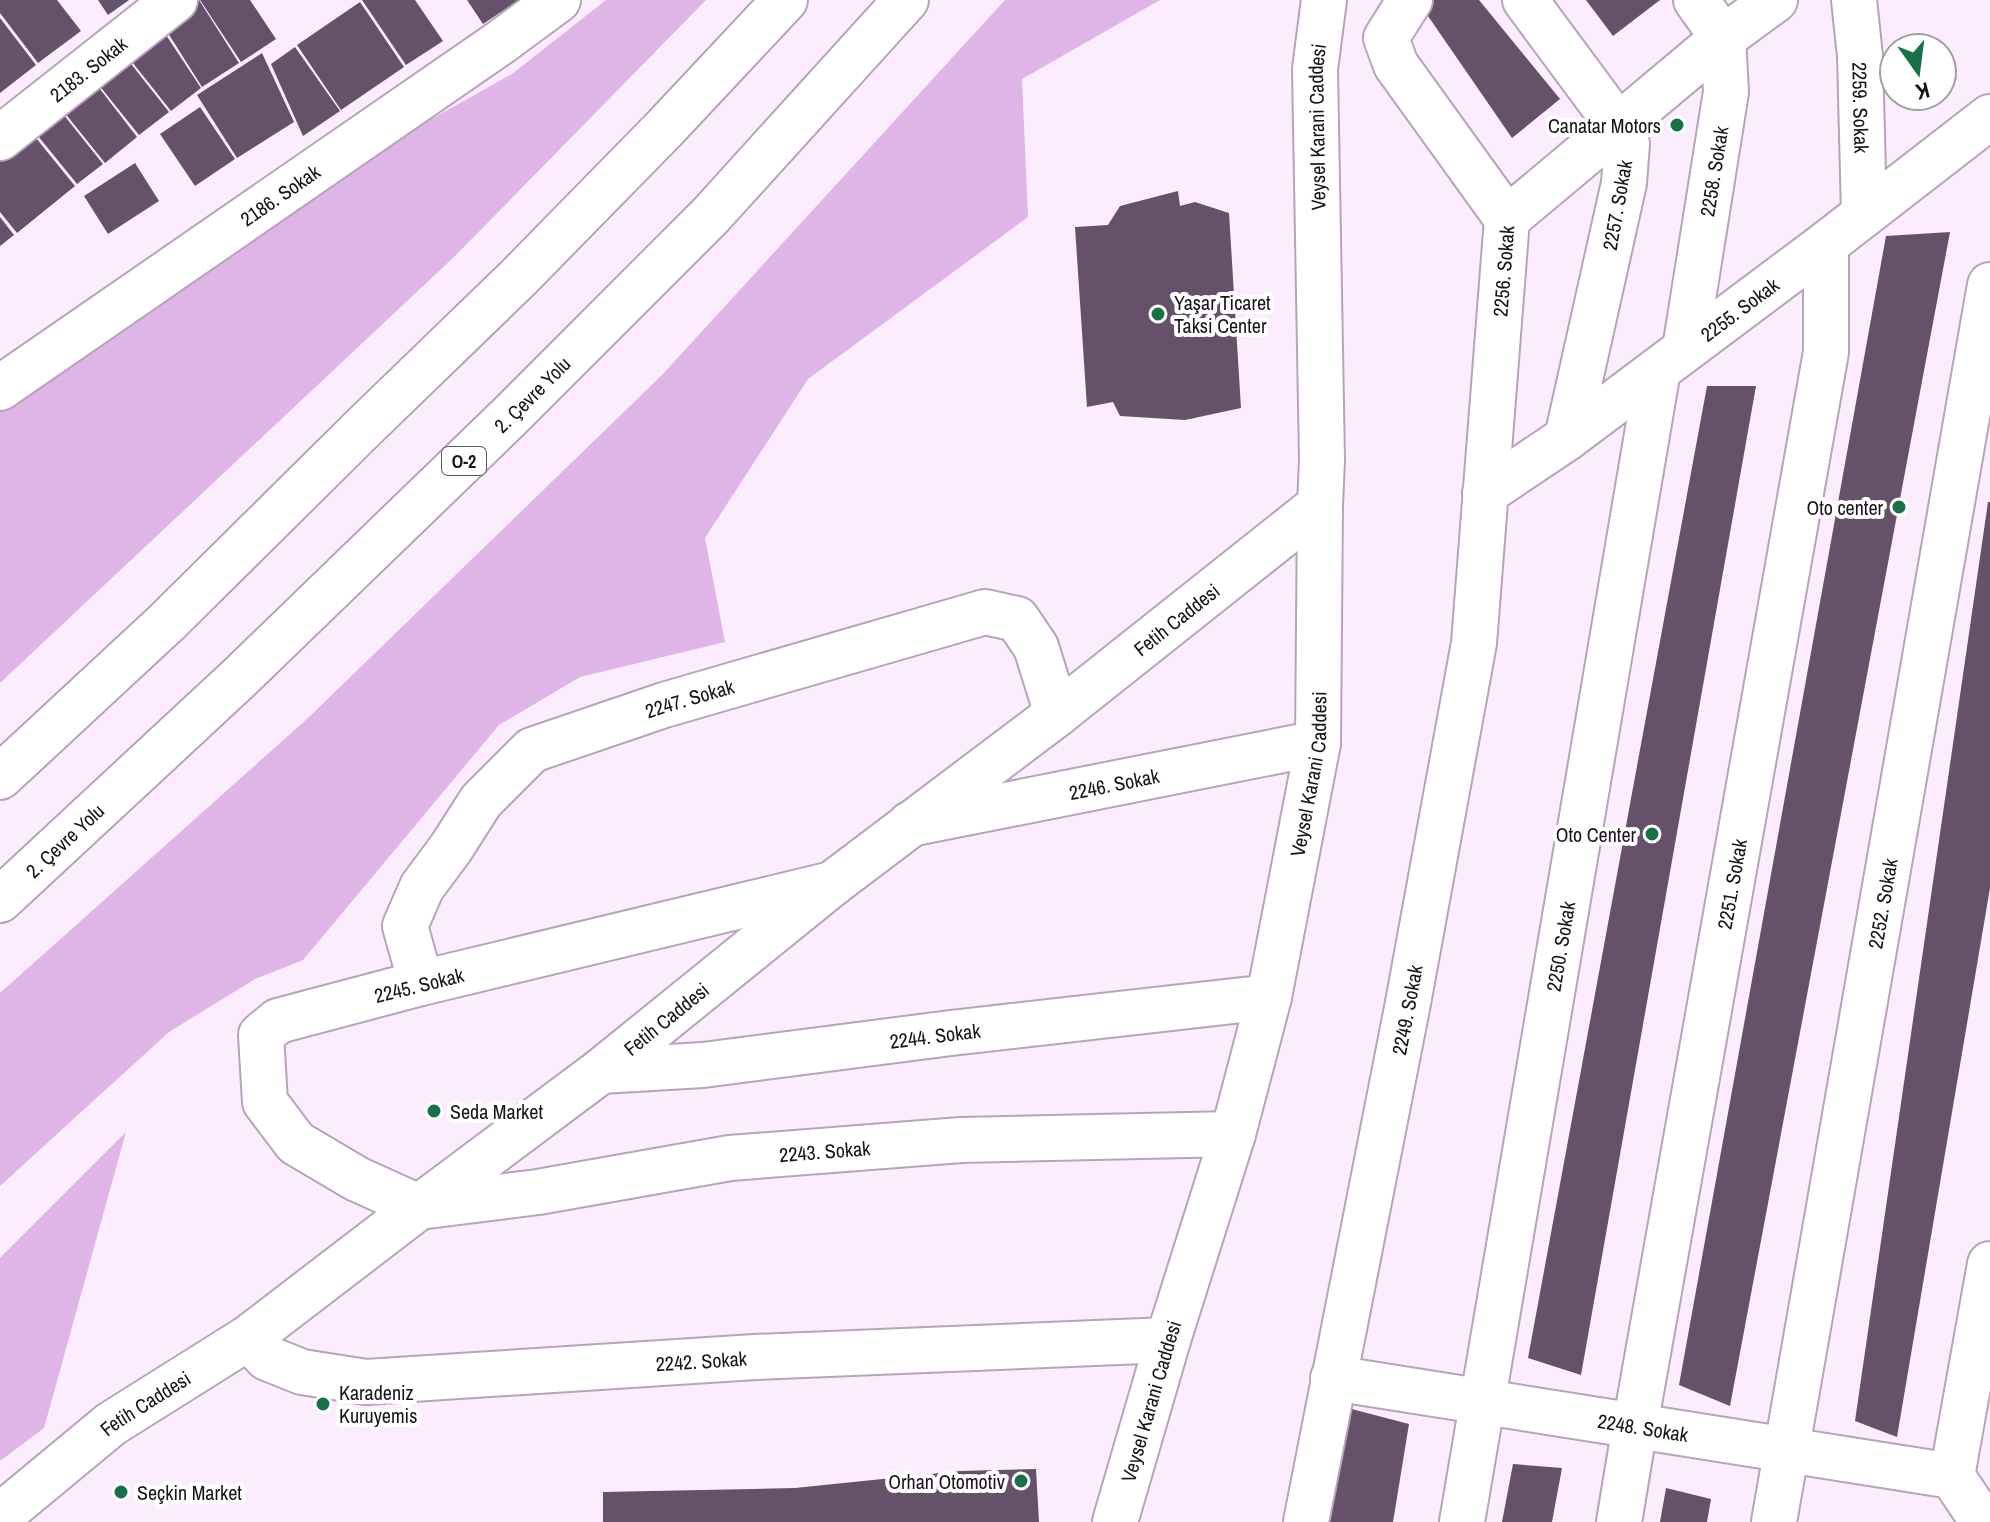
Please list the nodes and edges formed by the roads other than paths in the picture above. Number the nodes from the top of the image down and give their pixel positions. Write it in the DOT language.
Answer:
graph roads {
  1 [pos="175,0"];
  2 [pos="558,0"];
  3 [pos="785,0"];
  4 [pos="906,0"];
  5 [pos="1324,0"];
  6 [pos="1410,0"];
  7 [pos="1525,0"];
  8 [pos="1696,0"];
  9 [pos="1775,0"];
  10 [pos="1854,0"];
  11 [pos="1723,38"];
  12 [pos="1990,117"];
  13 [pos="1619,127"];
  14 [pos="0,138"];
  15 [pos="1864,214"];
  16 [pos="1507,219"];
  17 [pos="1826,244"];
  18 [pos="1990,285"];
  19 [pos="1672,360"];
  20 [pos="0,388"];
  21 [pos="1567,438"];
  22 [pos="1485,493"];
  23 [pos="1320,505"];
  24 [pos="1057,714"];
  25 [pos="1318,743"];
  26 [pos="0,777"];
  27 [pos="910,824"];
  28 [pos="832,884"];
  29 [pos="0,900"];
  30 [pos="421,983"];
  31 [pos="1269,997"];
  32 [pos="601,1071"];
  33 [pos="1233,1134"];
  34 [pos="419,1207"];
  35 [pos="1990,1264"];
  36 [pos="248,1338"];
  37 [pos="1168,1340"];
  38 [pos="1333,1378"];
  39 [pos="1483,1400"];
  40 [pos="1635,1426"];
  41 [pos="1786,1450"];
  42 [pos="1990,1452"];
  43 [pos="1952,1476"];
  44 [pos="0,1516"];
  45 [pos="1115,1522"];
  46 [pos="1306,1522"];
  47 [pos="1462,1522"];
  48 [pos="1619,1522"];
  49 [pos="1774,1522"];
  50 [pos="1983,1522"];
  1 -- 14 [label="main road, 2183. Sokak"];
  2 -- 20 [label="main road, 2186. Sokak"];
  3 -- 26 [label="main road"];
  4 -- 29 [label="main road, 2. Çevre Yolu / O-2"];
  5 -- 23 [label="main road, Veysel Karani Caddesi"];
  6 -- 16 [label="main road, 2256. Sokak"];
  7 -- 13 [label="main road, 2257. Sokak"];
  8 -- 11 [label="main road"];
  9 -- 11 [label="main road"];
  10 -- 15 [label="main road, 2259. Sokak"];
  11 -- 13 [label="main road"];
  11 -- 19 [label="main road, 2258. Sokak"];
  12 -- 15 [label="main road, 2255. Sokak"];
  13 -- 16 [label="main road"];
  13 -- 21 [label="main road, 2257. Sokak"];
  15 -- 17 [label="main road, 2255. Sokak"];
  16 -- 22 [label="main road, 2256. Sokak"];
  17 -- 19 [label="main road, 2255. Sokak"];
  17 -- 40 [label="main road, 2251. Sokak"];
  18 -- 41 [label="main road, 2252. Sokak"];
  19 -- 21 [label="main road, 2255. Sokak"];
  19 -- 39 [label="main road, 2250. Sokak"];
  21 -- 22 [label="main road, 2255. Sokak"];
  22 -- 38 [label="main road, 2249. Sokak"];
  23 -- 24 [label="main road, Fetih Caddesi"];
  23 -- 25 [label="main road, Veysel Karani Caddesi"];
  24 -- 27 [label="main road, Fetih Caddesi"];
  24 -- 30 [label="main road, 2247. Sokak"];
  25 -- 27 [label="main road, 2246. Sokak"];
  25 -- 31 [label="main road, Veysel Karani Caddesi"];
  27 -- 28 [label="main road, Fetih Caddesi"];
  28 -- 30 [label="main road, 2245. Sokak"];
  28 -- 32 [label="main road, Fetih Caddesi"];
  30 -- 34 [label="main road, 2245. Sokak"];
  31 -- 32 [label="main road, 2244. Sokak"];
  31 -- 33 [label="main road, Veysel Karani Caddesi"];
  32 -- 34 [label="main road, Fetih Caddesi"];
  33 -- 34 [label="main road, 2243. Sokak"];
  33 -- 37 [label="main road, Veysel Karani Caddesi"];
  34 -- 36 [label="main road, Fetih Caddesi"];
  35 -- 43 [label="main road"];
  36 -- 37 [label="main road, 2242. Sokak"];
  36 -- 44 [label="main road, Fetih Caddesi"];
  37 -- 45 [label="main road, Veysel Karani Caddesi"];
  38 -- 39 [label="main road, 2248. Sokak"];
  38 -- 46 [label="main road, 2249. Sokak"];
  39 -- 40 [label="main road, 2248. Sokak"];
  39 -- 47 [label="main road, 2250. Sokak"];
  40 -- 41 [label="main road, 2248. Sokak"];
  40 -- 48 [label="main road, 2251. Sokak"];
  41 -- 43 [label="main road, 2248. Sokak"];
  41 -- 49 [label="main road, 2252. Sokak"];
  42 -- 43 [label="main road"];
  43 -- 50 [label="main road"];
}
